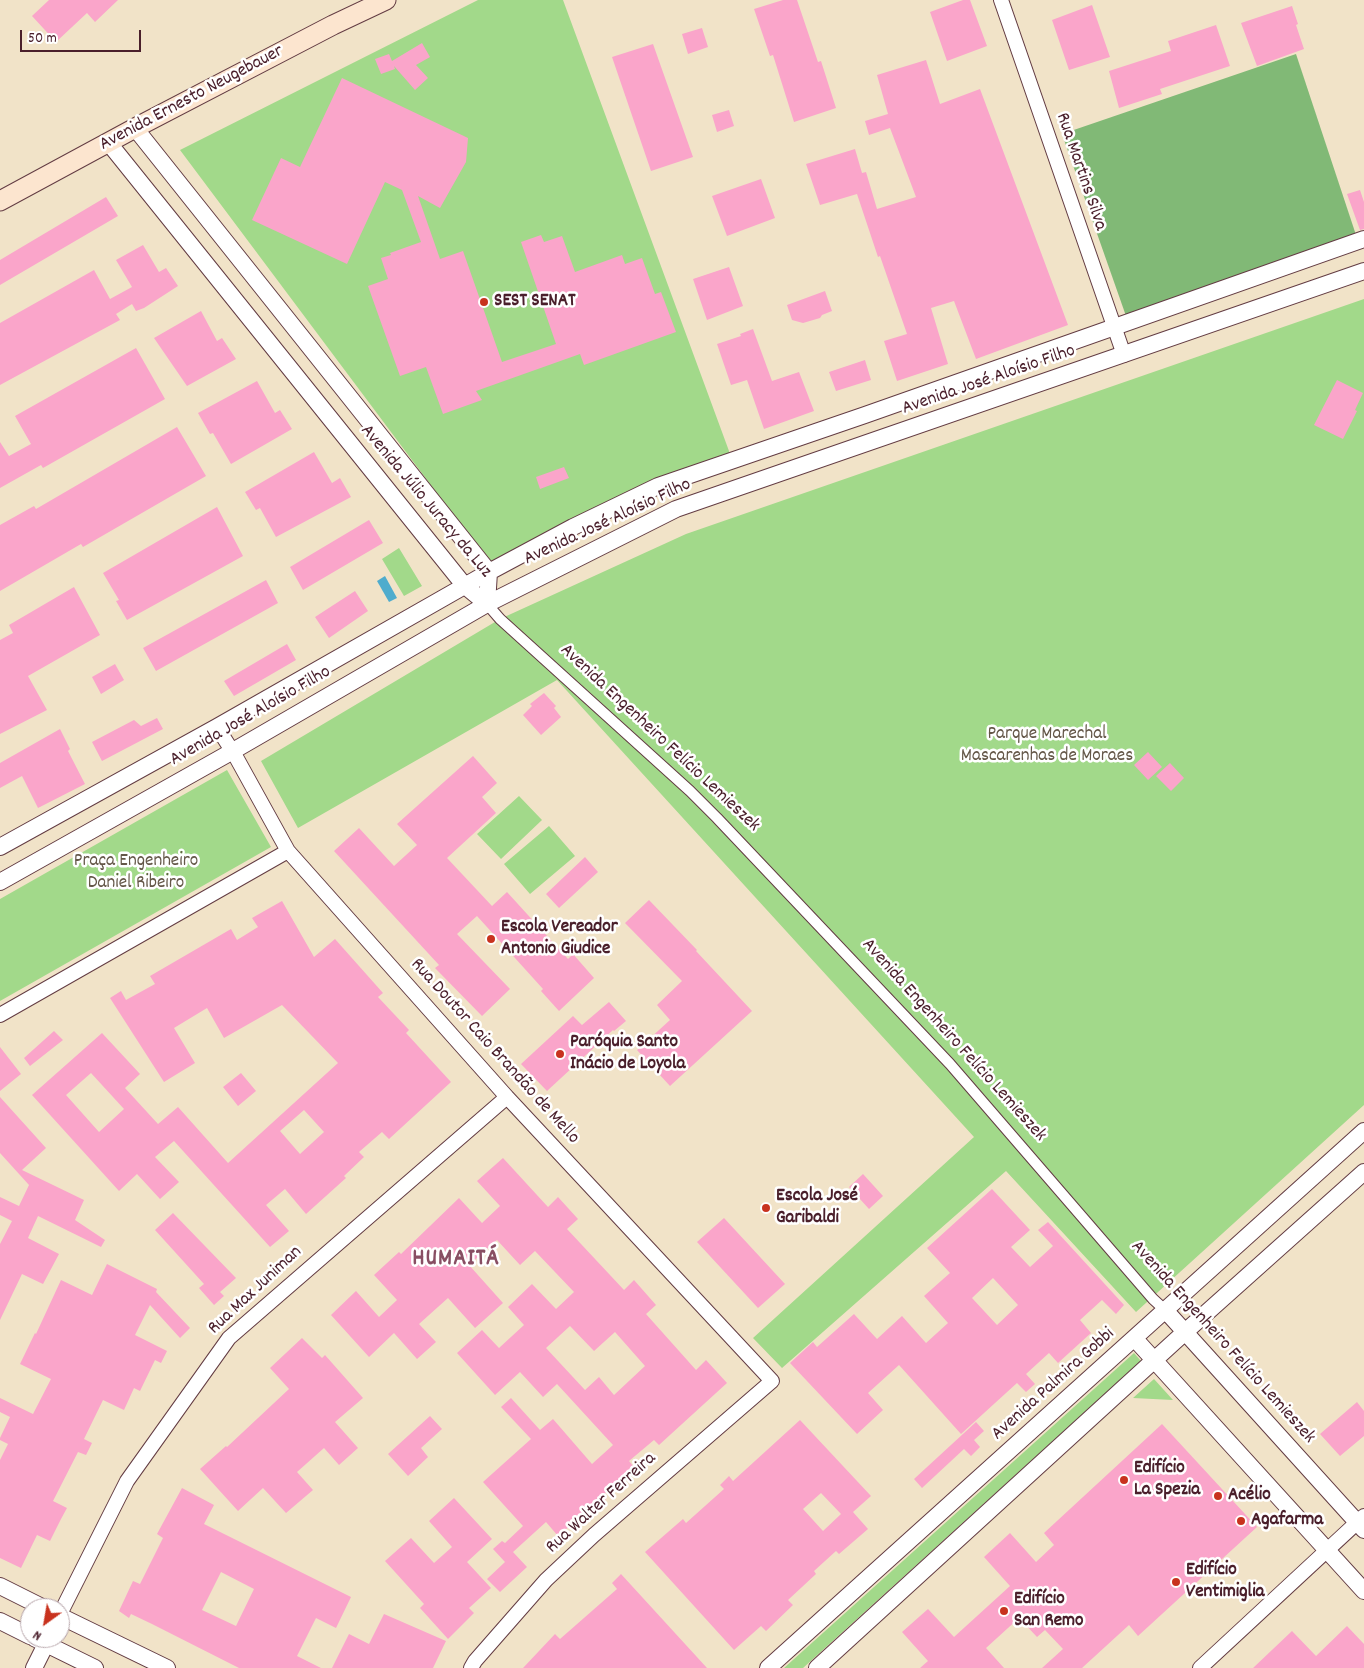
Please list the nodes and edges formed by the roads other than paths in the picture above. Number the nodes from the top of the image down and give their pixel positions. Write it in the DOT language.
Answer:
graph roads {
  1 [pos="386,0"];
  2 [pos="1001,0"];
  3 [pos="135,128"];
  4 [pos="108,142"];
  5 [pos="0,201"];
  6 [pos="1364,239"];
  7 [pos="1364,271"];
  8 [pos="1113,326"];
  9 [pos="1124,355"];
  10 [pos="488,572"];
  11 [pos="464,585"];
  12 [pos="487,604"];
  13 [pos="217,727"];
  14 [pos="233,751"];
  15 [pos="0,847"];
  16 [pos="288,851"];
  17 [pos="0,882"];
  18 [pos="0,1015"];
  19 [pos="507,1098"];
  20 [pos="1364,1131"];
  21 [pos="1364,1172"];
  22 [pos="1166,1311"];
  23 [pos="1185,1332"];
  24 [pos="1135,1339"];
  25 [pos="1155,1360"];
  26 [pos="772,1381"];
  27 [pos="1362,1523"];
  28 [pos="1326,1550"];
  29 [pos="0,1586"];
  30 [pos="1364,1591"];
  31 [pos="24,1598"];
  32 [pos="68,1598"];
  33 [pos="70,1620"];
  34 [pos="0,1621"];
  35 [pos="20,1631"];
  36 [pos="40,1648"];
  37 [pos="58,1648"];
  38 [pos="34,1668"];
  39 [pos="95,1668"];
  40 [pos="167,1668"];
  41 [pos="472,1668"];
  42 [pos="768,1668"];
  43 [pos="817,1668"];
  44 [pos="1200,1668"];
  1 -- 3 [label="main road, Avenida Ernesto Neugebauer"];
  2 -- 8 [label="street, Rua Martins Silva"];
  3 -- 4 [label="main road, Avenida Ernesto Neugebauer"];
  3 -- 10 [label="street, Avenida Júlio Juracy da Luz"];
  4 -- 5 [label="main road, Avenida Ernesto Neugebauer"];
  4 -- 11 [label="street, Avenida Júlio Juracy da Luz"];
  6 -- 8 [label="street, Avenida José Aloísio Filho"];
  7 -- 9 [label="street, Avenida José Aloísio Filho"];
  8 -- 9 [label="street, Rua Martins Silva"];
  8 -- 10 [label="street, Avenida José Aloísio Filho"];
  9 -- 12 [label="street, Avenida José Aloísio Filho"];
  10 -- 11 [label="street, Avenida José Aloísio Filho"];
  10 -- 12 [label="street, Avenida Júlio Juracy da Luz"];
  11 -- 12 [label="street, Avenida Júlio Juracy da Luz"];
  11 -- 13 [label="street, Avenida José Aloísio Filho"];
  12 -- 14 [label="street, Avenida José Aloísio Filho"];
  12 -- 22 [label="street, Avenida Engenheiro Felício Lemieszek"];
  13 -- 14 [label="street, Rua Doutor Caio Brandão de Mello"];
  13 -- 15 [label="street, Avenida José Aloísio Filho"];
  14 -- 16 [label="street, Rua Doutor Caio Brandão de Mello"];
  14 -- 17 [label="street, Avenida José Aloísio Filho"];
  16 -- 18 [label="street"];
  16 -- 19 [label="street, Rua Doutor Caio Brandão de Mello"];
  19 -- 26 [label="street, Rua Doutor Caio Brandão de Mello"];
  19 -- 32 [label="street, Rua Max Juniman"];
  20 -- 22 [label="street, Avenida Palmira Gobbi"];
  21 -- 23 [label="street"];
  22 -- 23 [label="street, Avenida Engenheiro Felício Lemieszek"];
  22 -- 24 [label="street, Avenida Palmira Gobbi"];
  23 -- 25 [label="street"];
  23 -- 27 [label="street, Avenida Engenheiro Felício Lemieszek"];
  24 -- 25 [label="street"];
  24 -- 42 [label="street, Avenida Palmira Gobbi"];
  25 -- 28 [label="street"];
  25 -- 43 [label="street"];
  26 -- 41 [label="street, Rua Walter Ferreira"];
  27 -- 28 [label="street"];
  28 -- 30 [label="street"];
  28 -- 44 [label="street"];
  29 -- 31 [label="street"];
  33 -- 40 [label="street"];
  34 -- 35 [label="street"];
  36 -- 38 [label="street"];
  37 -- 39 [label="street"];
}
